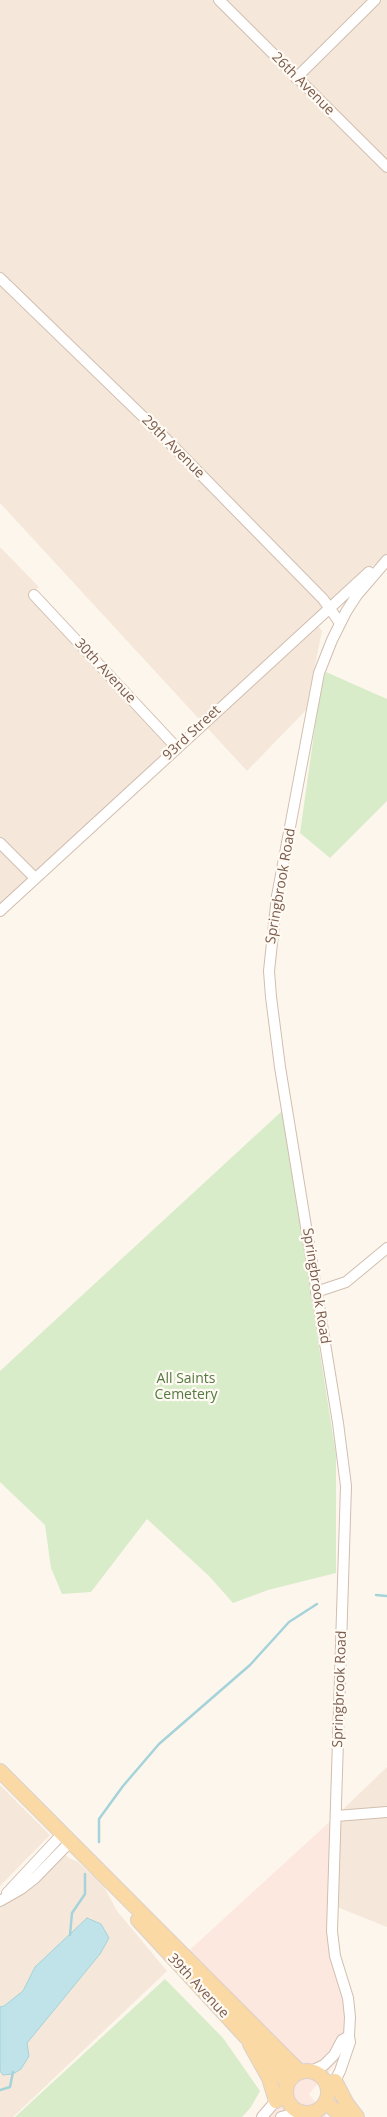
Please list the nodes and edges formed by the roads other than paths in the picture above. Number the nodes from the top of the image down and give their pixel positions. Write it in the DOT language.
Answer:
graph roads {
  1 [pos="220,0"];
  2 [pos="375,0"];
  3 [pos="296,78"];
  4 [pos="387,167"];
  5 [pos="0,278"];
  6 [pos="387,559"];
  7 [pos="34,595"];
  8 [pos="328,608"];
  9 [pos="340,623"];
  10 [pos="176,748"];
  11 [pos="0,843"];
  12 [pos="35,878"];
  13 [pos="0,911"];
  14 [pos="387,1248"];
  15 [pos="316,1292"];
  16 [pos="0,1771"];
  17 [pos="387,1812"];
  18 [pos="336,1816"];
  19 [pos="67,1837"];
  20 [pos="112,1883"];
  21 [pos="0,1901"];
  22 [pos="348,2036"];
  23 [pos="246,2037"];
  24 [pos="306,2072"];
  25 [pos="335,2081"];
  26 [pos="287,2087"];
  27 [pos="326,2099"];
  28 [pos="276,2101"];
  29 [pos="306,2114"];
  30 [pos="262,2117"];
  31 [pos="281,2117"];
  32 [pos="342,2117"];
  33 [pos="357,2117"];
  1 -- 3 [label="street, 26th Avenue"];
  2 -- 3 [label="street"];
  3 -- 4 [label="street, 26th Avenue"];
  5 -- 8 [label="street, 29th Avenue"];
  6 -- 8 [label="street, 93rd Street"];
  6 -- 9 [label="street, Springbrook Road"];
  7 -- 10 [label="street, 30th Avenue"];
  8 -- 9 [label="street, 29th Avenue"];
  8 -- 10 [label="street, 93rd Street"];
  9 -- 15 [label="street, Springbrook Road"];
  10 -- 12 [label="street, 93rd Street"];
  11 -- 12 [label="street"];
  12 -- 13 [label="street, 93rd Street"];
  14 -- 15 [label="street"];
  15 -- 18 [label="street, Springbrook Road"];
  16 -- 19 [label="main road, 39th Avenue"];
  17 -- 18 [label="street"];
  18 -- 22 [label="street, Springbrook Road"];
  19 -- 20 [label="main road, 39th Avenue"];
  19 -- 21 [label="street"];
  20 -- 23 [label="main road, 39th Avenue"];
  20 -- 24 [label="main road, 39th Avenue"];
  22 -- 24 [label="street"];
  22 -- 25 [label="street, Springbrook Road"];
  23 -- 26 [label="main road, 39th Avenue"];
  23 -- 28 [label="main road"];
  24 -- 26 [label="main road"];
  24 -- 27 [label="main road"];
  25 -- 27 [label="street, Springbrook Road"];
  25 -- 33 [label="main road"];
  26 -- 28 [label="street"];
  26 -- 29 [label="main road"];
  27 -- 29 [label="main road"];
  27 -- 32 [label="main road"];
  28 -- 30 [label="street"];
  29 -- 31 [label="street"];
}
